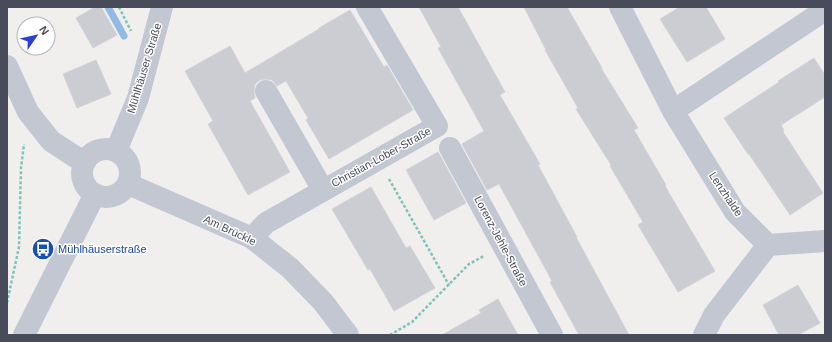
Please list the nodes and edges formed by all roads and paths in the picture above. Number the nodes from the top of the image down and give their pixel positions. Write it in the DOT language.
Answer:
graph roads {
  1 [pos="162,7"];
  2 [pos="367,7"];
  3 [pos="620,7"];
  4 [pos="825,10"];
  5 [pos="7,66"];
  6 [pos="266,91"];
  7 [pos="673,111"];
  8 [pos="28,112"];
  9 [pos="450,148"];
  10 [pos="116,151"];
  11 [pos="85,162"];
  12 [pos="128,184"];
  13 [pos="323,190"];
  14 [pos="395,190"];
  15 [pos="95,194"];
  16 [pos="252,238"];
  17 [pos="825,241"];
  18 [pos="768,245"];
  19 [pos="469,264"];
  20 [pos="449,285"];
  21 [pos="7,303"];
  22 [pos="24,335"];
  23 [pos="348,335"];
  24 [pos="390,335"];
  25 [pos="552,335"];
  26 [pos="704,335"];
  1 -- 10 [label="street, Mühlhäuser Straße"];
  2 -- 13 [label="street, Christian-Lober-Straße"];
  3 -- 7 [label="street, Lenzhalde"];
  4 -- 7 [label="street"];
  5 -- 8 [label="street"];
  6 -- 13 [label="street"];
  7 -- 18 [label="street, Lenzhalde"];
  8 -- 11 [label="street"];
  8 -- 21 [label="path"];
  9 -- 25 [label="street, Lorenz-Jehle-Straße"];
  10 -- 11 [label="street"];
  10 -- 12 [label="street"];
  11 -- 15 [label="street"];
  12 -- 15 [label="street"];
  12 -- 16 [label="street, Am Brückle"];
  13 -- 16 [label="street, Christian-Lober-Straße"];
  14 -- 20 [label="path"];
  15 -- 22 [label="street"];
  16 -- 23 [label="street, Am Brückle"];
  17 -- 18 [label="street"];
  18 -- 26 [label="street"];
  19 -- 20 [label="path"];
  20 -- 24 [label="path"];
}
